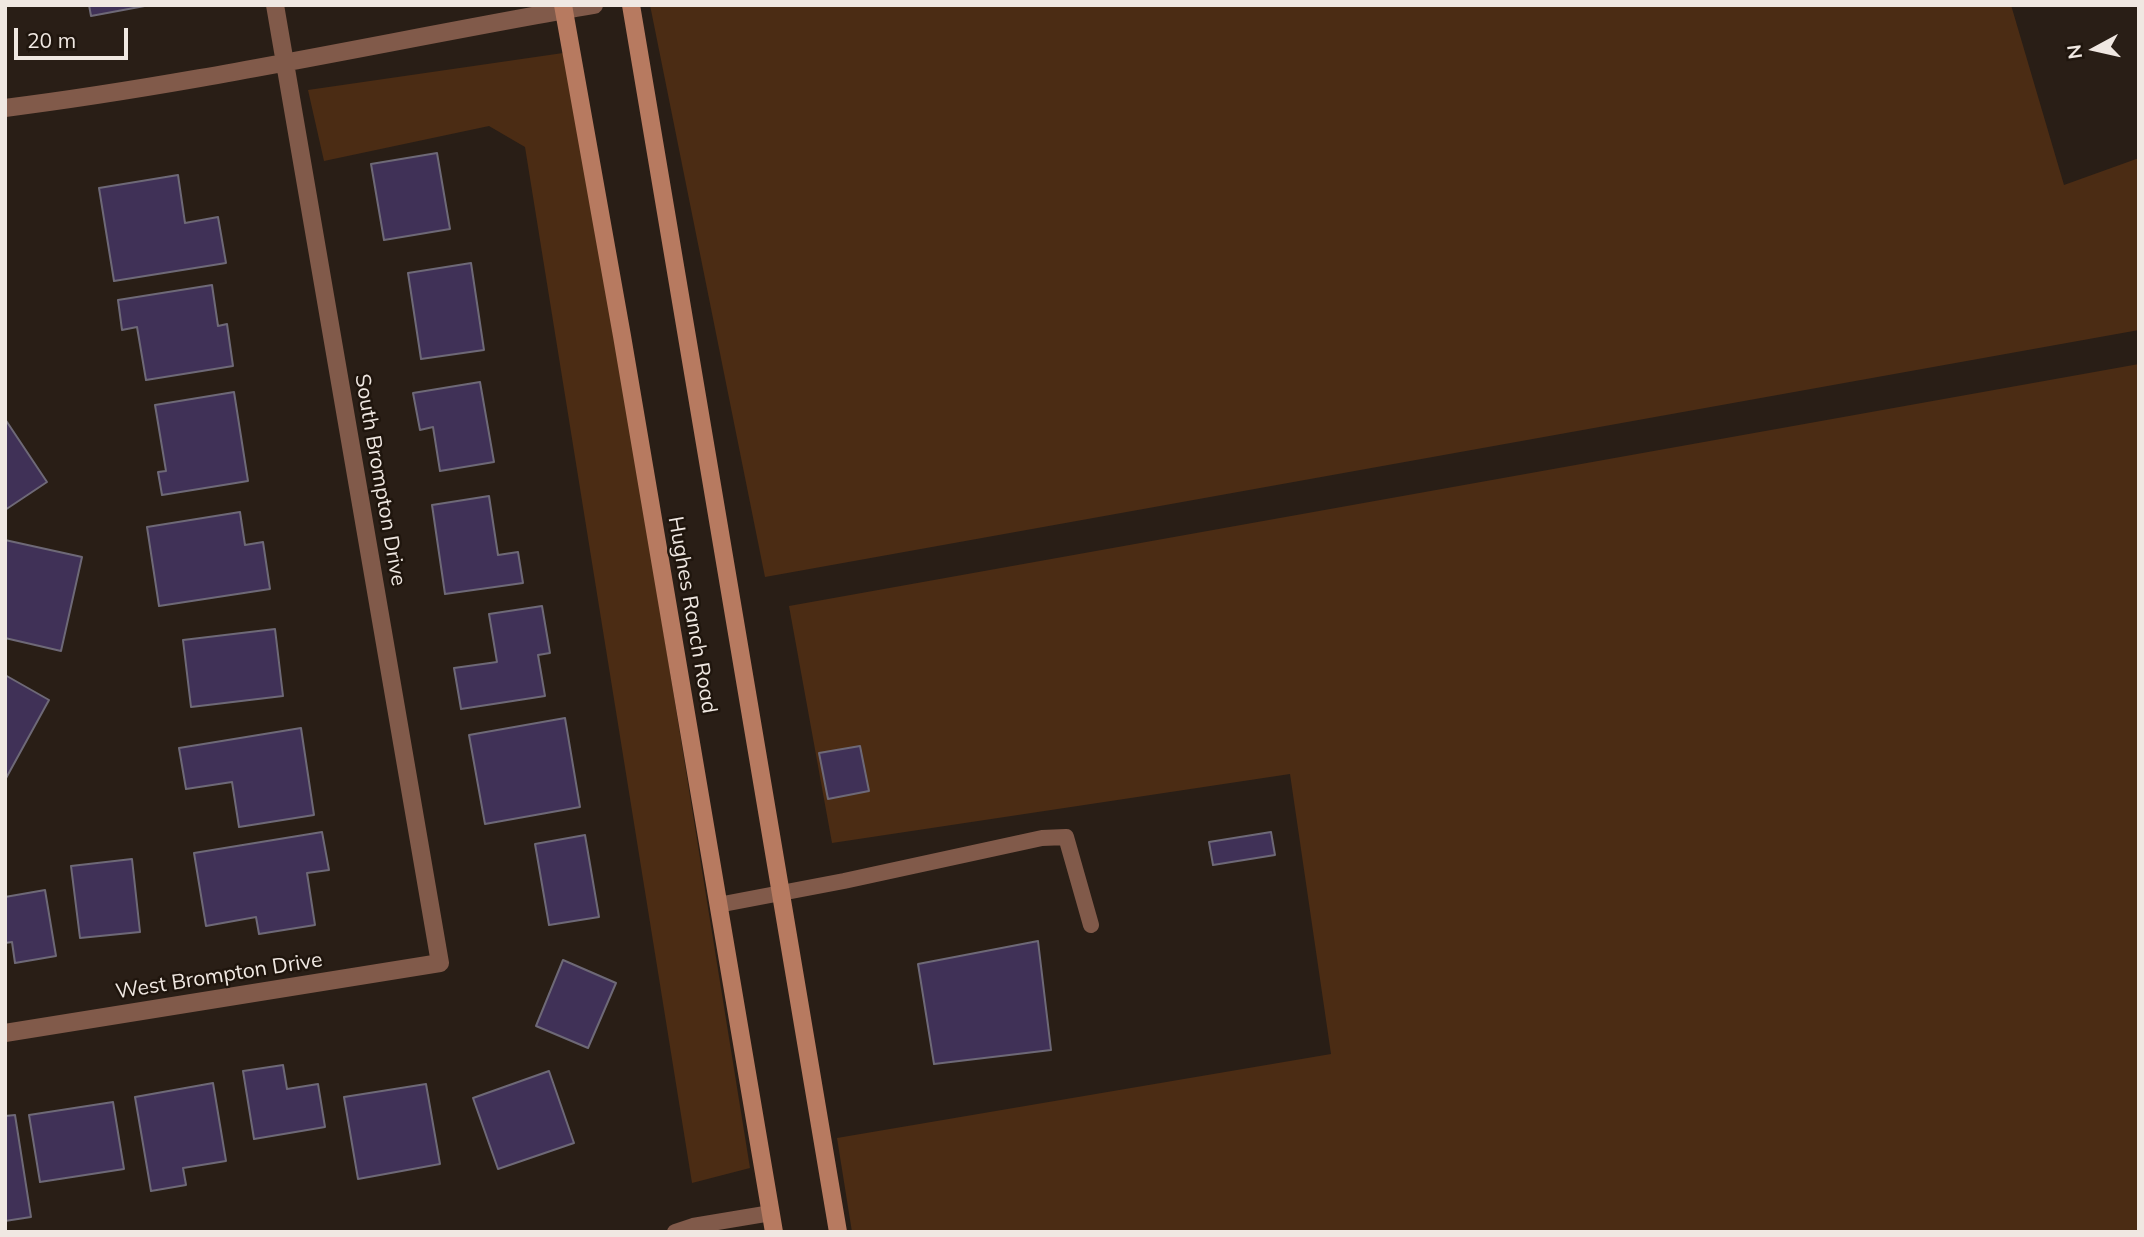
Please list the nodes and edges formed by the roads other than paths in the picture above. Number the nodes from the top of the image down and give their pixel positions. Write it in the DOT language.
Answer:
graph roads {
  1 [pos="275,5"];
  2 [pos="594,5"];
  3 [pos="631,5"];
  4 [pos="564,8"];
  5 [pos="285,64"];
  6 [pos="5,108"];
  7 [pos="781,892"];
  8 [pos="718,905"];
  9 [pos="1091,925"];
  10 [pos="440,963"];
  11 [pos="5,1033"];
  12 [pos="771,1213"];
  13 [pos="675,1232"];
  14 [pos="774,1232"];
  15 [pos="838,1232"];
  1 -- 5 [label="street, South Brompton Drive"];
  2 -- 4 [label="street"];
  3 -- 7 [label="street, Hughes Ranch Road"];
  4 -- 5 [label="street"];
  4 -- 8 [label="street, Hughes Ranch Road"];
  5 -- 6 [label="street"];
  5 -- 10 [label="street, South Brompton Drive"];
  7 -- 8 [label="lane"];
  7 -- 9 [label="lane"];
  7 -- 15 [label="street, Hughes Ranch Road"];
  8 -- 12 [label="street, Hughes Ranch Road"];
  10 -- 11 [label="street, West Brompton Drive"];
  12 -- 13 [label="lane"];
  12 -- 14 [label="street, Hughes Ranch Road"];
}
